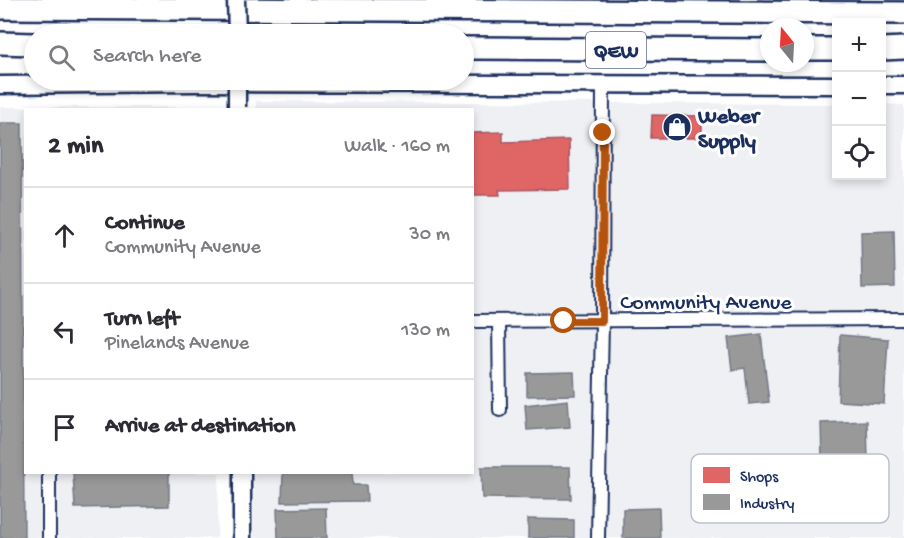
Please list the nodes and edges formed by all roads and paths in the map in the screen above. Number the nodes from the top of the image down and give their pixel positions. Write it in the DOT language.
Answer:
graph roads {
  1 [pos="236,0"];
  2 [pos="0,8"];
  3 [pos="904,13"];
  4 [pos="237,24"];
  5 [pos="0,43"];
  6 [pos="24,44"];
  7 [pos="474,48"];
  8 [pos="904,48"];
  9 [pos="832,49"];
  10 [pos="886,49"];
  11 [pos="760,50"];
  12 [pos="814,50"];
  13 [pos="474,84"];
  14 [pos="603,84"];
  15 [pos="0,85"];
  16 [pos="24,85"];
  17 [pos="832,85"];
  18 [pos="886,85"];
  19 [pos="904,85"];
  20 [pos="237,90"];
  21 [pos="237,108"];
  22 [pos="904,319"];
  23 [pos="474,321"];
  24 [pos="499,321"];
  25 [pos="602,321"];
  26 [pos="500,410"];
  27 [pos="49,474"];
  28 [pos="242,474"];
  29 [pos="49,538"];
  30 [pos="242,538"];
  31 [pos="598,538"];
  1 -- 4 [label="street, bridge"];
  2 -- 3 [label="highway, QEW"];
  5 -- 6 [label="highway"];
  7 -- 11 [label="highway, QEW"];
  8 -- 10 [label="highway"];
  9 -- 12 [label="highway"];
  13 -- 14 [label="street"];
  14 -- 17 [label="street"];
  14 -- 25 [label="street"];
  15 -- 16 [label="street"];
  18 -- 19 [label="street"];
  20 -- 21 [label="street, bridge"];
  22 -- 25 [label="street, Community Avenue"];
  23 -- 24 [label="street, Community Avenue"];
  24 -- 25 [label="street, Community Avenue"];
  24 -- 26 [label="street"];
  25 -- 31 [label="street"];
  27 -- 29 [label="street"];
  28 -- 30 [label="street"];
}
